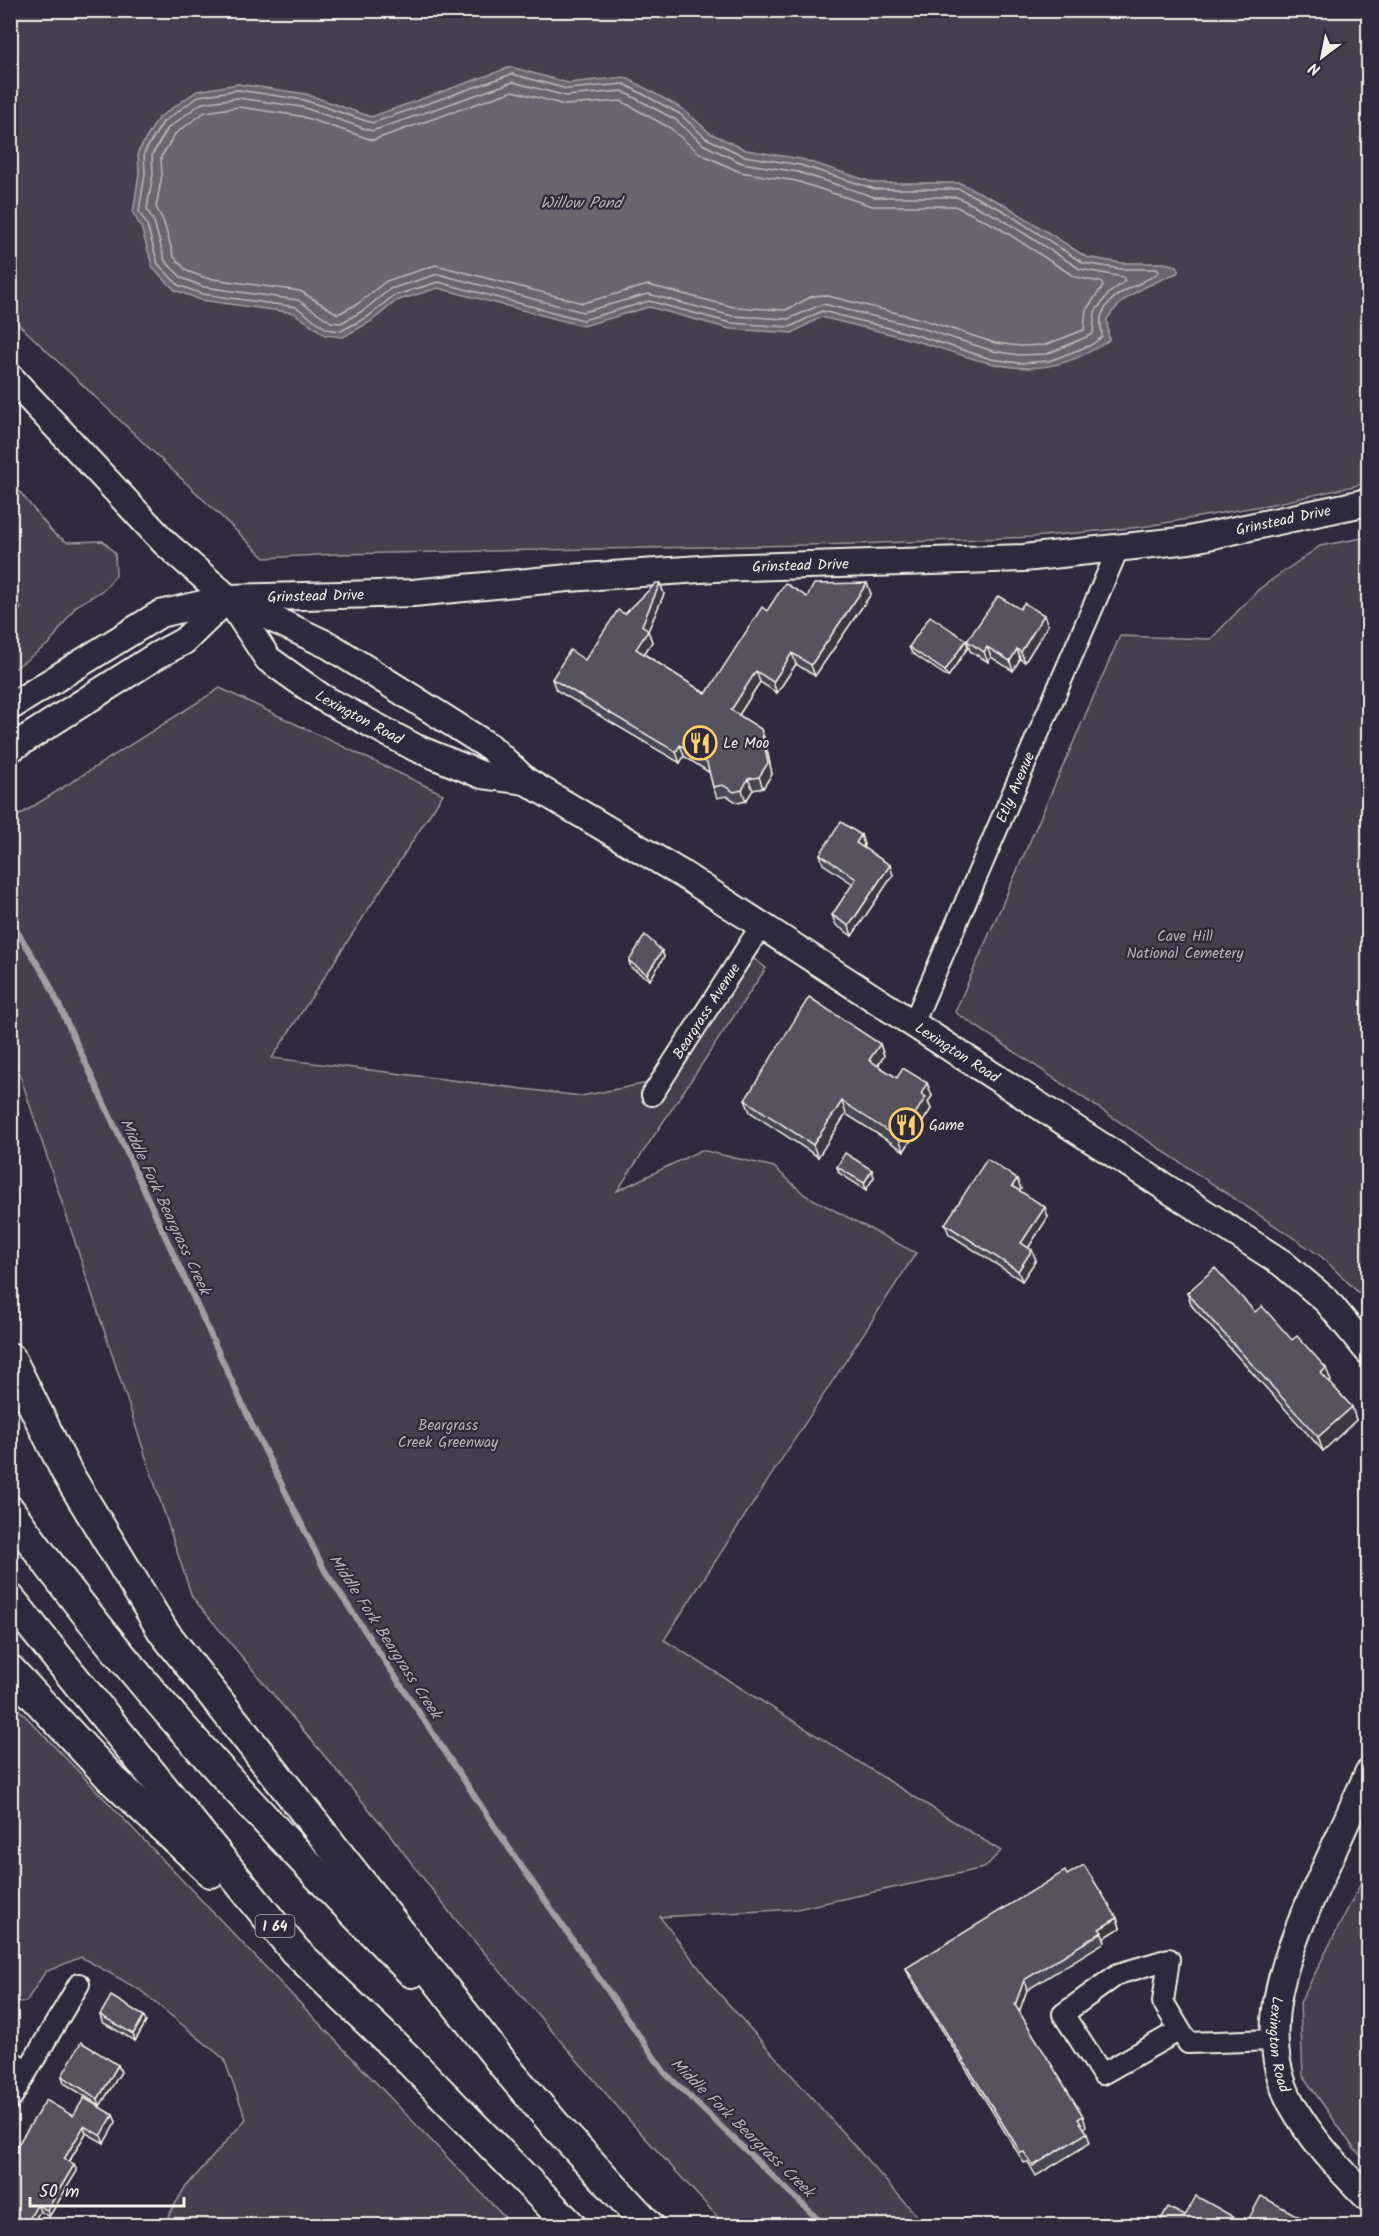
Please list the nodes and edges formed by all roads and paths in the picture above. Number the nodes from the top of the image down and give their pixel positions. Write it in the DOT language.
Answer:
graph roads {
  1 [pos="10,377"];
  2 [pos="1368,502"];
  3 [pos="1118,549"];
  4 [pos="228,598"];
  5 [pos="10,707"];
  6 [pos="10,749"];
  7 [pos="526,781"];
  8 [pos="761,926"];
  9 [pos="913,1024"];
  10 [pos="652,1095"];
  11 [pos="1368,1351"];
  12 [pos="10,1358"];
  13 [pos="10,1511"];
  14 [pos="10,1599"];
  15 [pos="10,1670"];
  16 [pos="1368,1773"];
  17 [pos="295,1951"];
  18 [pos="79,1984"];
  19 [pos="1180,2030"];
  20 [pos="1275,2040"];
  21 [pos="10,2061"];
  22 [pos="27,2071"];
  23 [pos="512,2075"];
  24 [pos="10,2100"];
  25 [pos="1368,2198"];
  26 [pos="571,2226"];
  27 [pos="649,2226"];
  1 -- 4 [label="main road, Lexington Road"];
  2 -- 3 [label="main road, Grinstead Drive"];
  3 -- 4 [label="main road, Grinstead Drive"];
  3 -- 9 [label="street, Etly Avenue"];
  4 -- 5 [label="main road, Grinstead Drive"];
  4 -- 6 [label="main road"];
  4 -- 7 [label="main road, Lexington Road"];
  4 -- 7 [label="main road, Lexington Road"];
  7 -- 8 [label="main road, Lexington Road"];
  8 -- 9 [label="main road, Lexington Road"];
  8 -- 10 [label="street, Beargrass Avenue"];
  9 -- 11 [label="main road, Lexington Road"];
  12 -- 23 [label="highway"];
  13 -- 23 [label="highway"];
  14 -- 17 [label="highway, I 64"];
  15 -- 17 [label="highway"];
  16 -- 20 [label="main road, Lexington Road"];
  17 -- 26 [label="highway, I 64"];
  18 -- 22 [label="street"];
  19 -- 19 [label="street"];
  19 -- 20 [label="street"];
  20 -- 25 [label="main road, Lexington Road"];
  21 -- 22 [label="street"];
  22 -- 24 [label="street"];
  23 -- 27 [label="highway"];
}
